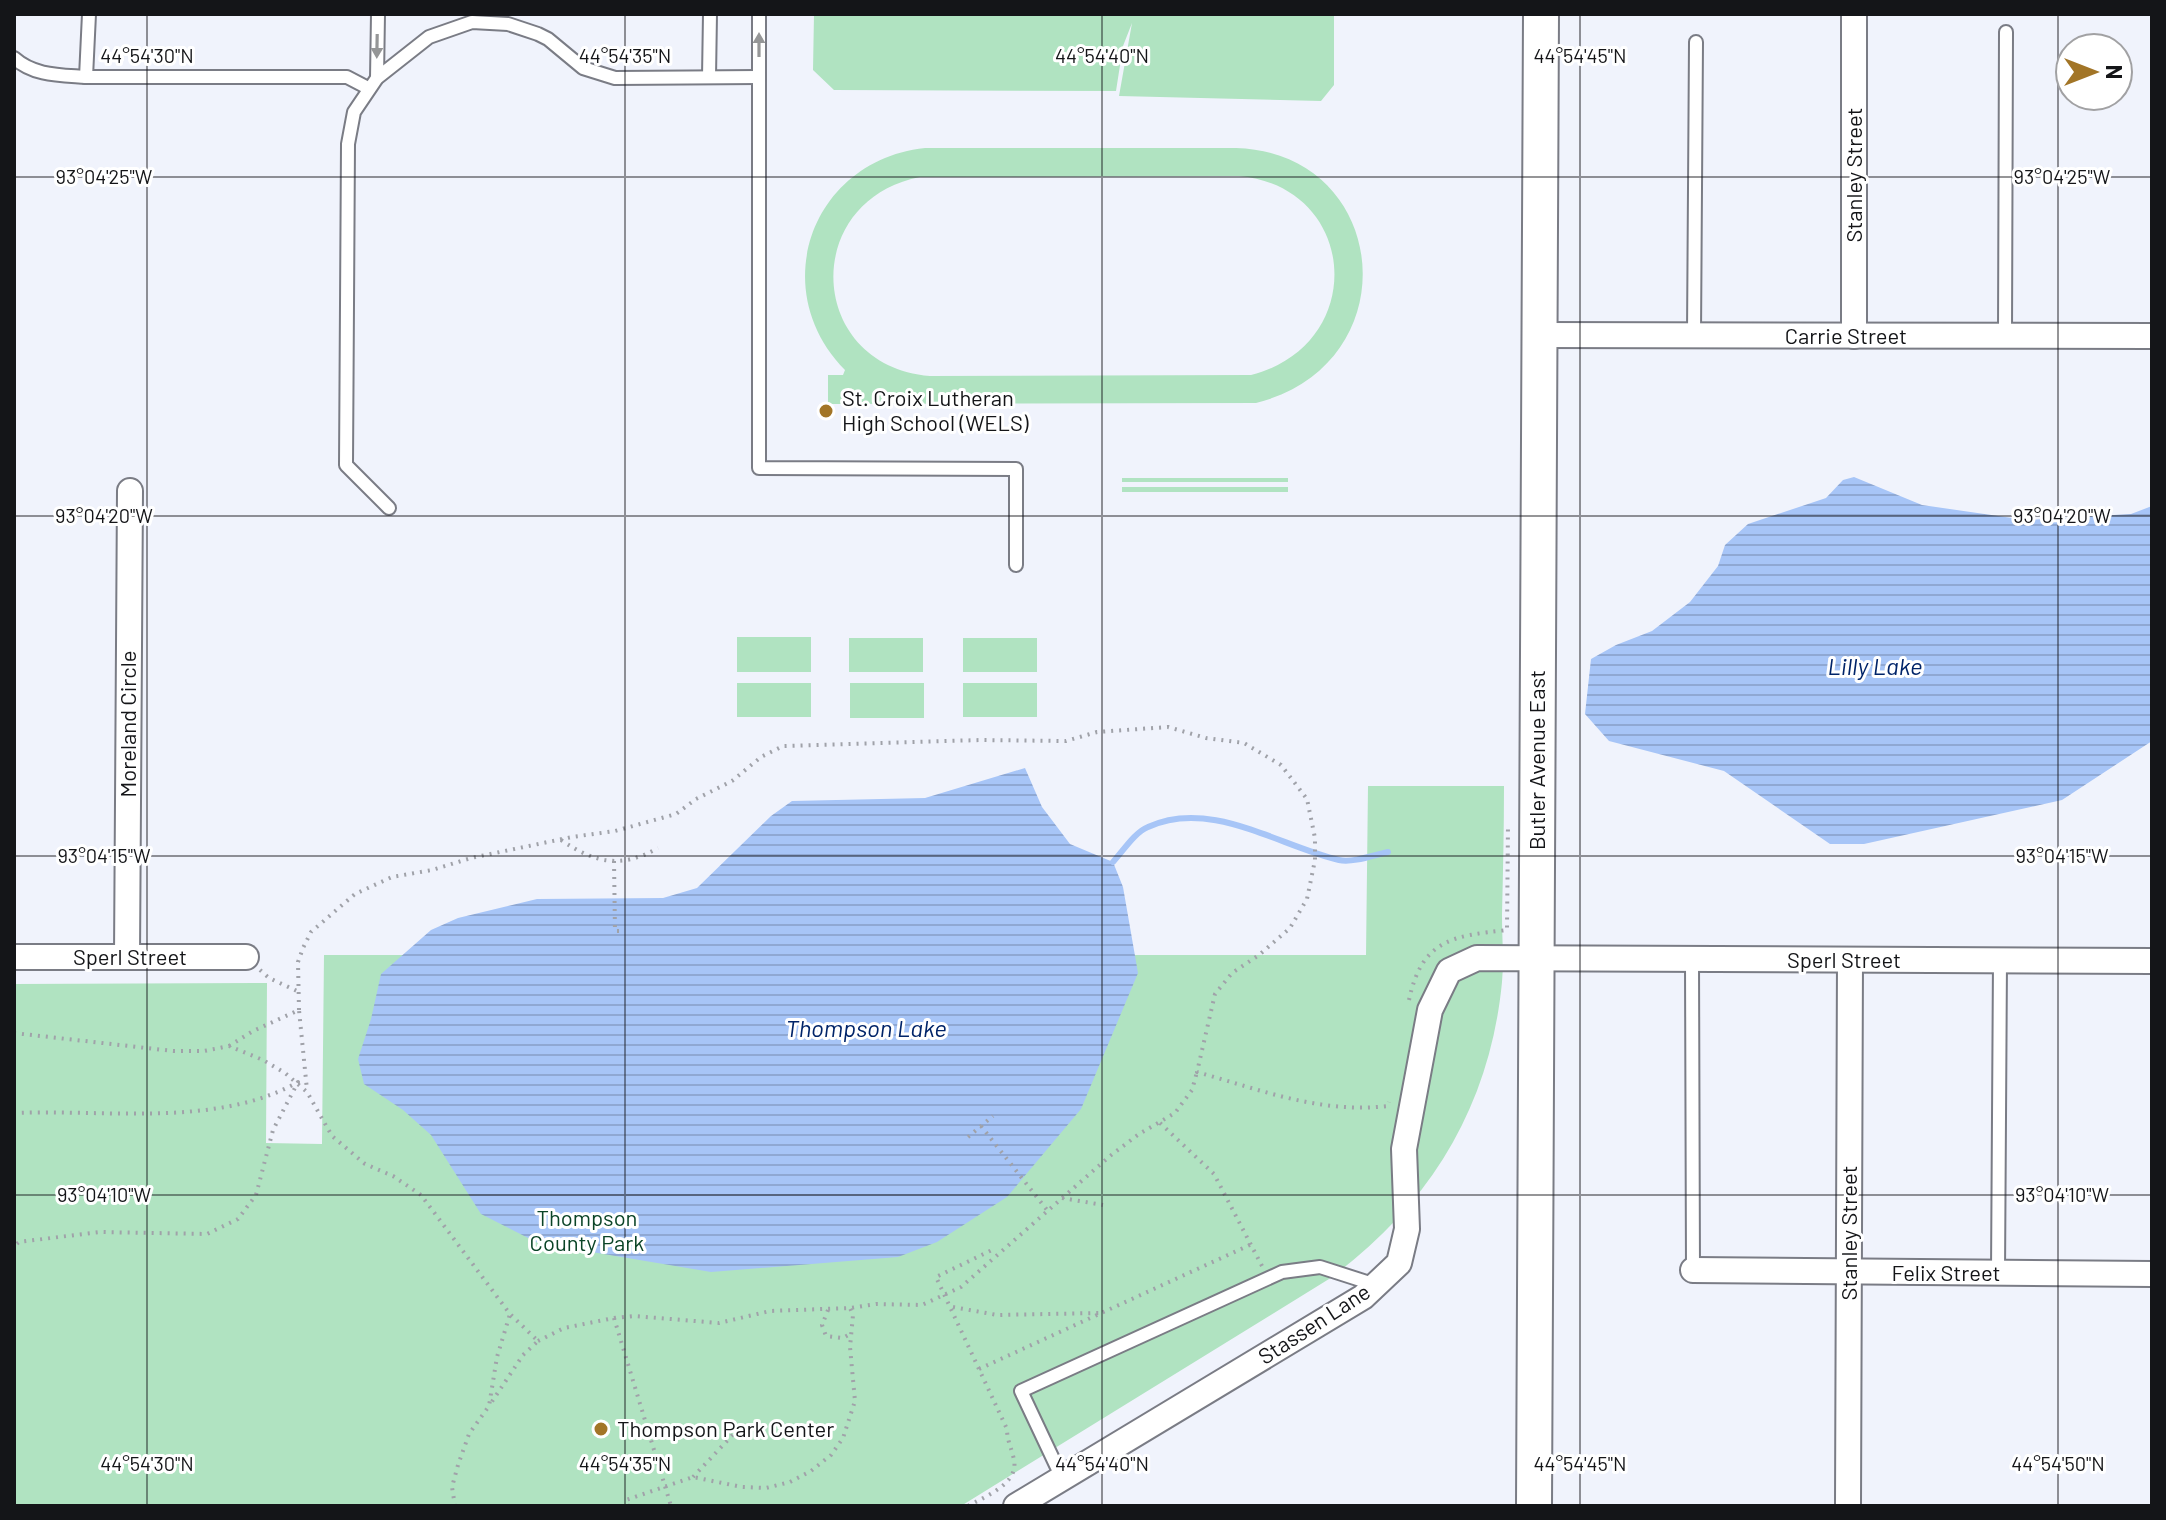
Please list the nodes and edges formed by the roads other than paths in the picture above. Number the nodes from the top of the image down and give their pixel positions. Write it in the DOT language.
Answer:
graph roads {
  1 [pos="89,14"];
  2 [pos="378,14"];
  3 [pos="710,14"];
  4 [pos="759,14"];
  5 [pos="1541,14"];
  6 [pos="1854,14"];
  7 [pos="2006,32"];
  8 [pos="1696,42"];
  9 [pos="14,58"];
  10 [pos="86,77"];
  11 [pos="709,77"];
  12 [pos="759,77"];
  13 [pos="372,83"];
  14 [pos="1540,335"];
  15 [pos="1694,335"];
  16 [pos="1854,336"];
  17 [pos="2005,336"];
  18 [pos="2152,336"];
  19 [pos="130,491"];
  20 [pos="389,508"];
  21 [pos="1016,565"];
  22 [pos="14,957"];
  23 [pos="127,957"];
  24 [pos="246,957"];
  25 [pos="1536,960"];
  26 [pos="1692,960"];
  27 [pos="1850,960"];
  28 [pos="2000,961"];
  29 [pos="2152,961"];
  30 [pos="1693,1270"];
  31 [pos="1849,1273"];
  32 [pos="1998,1273"];
  33 [pos="2152,1274"];
  34 [pos="1376,1285"];
  35 [pos="1062,1478"];
  36 [pos="1016,1506"];
  37 [pos="1534,1506"];
  38 [pos="1848,1506"];
  1 -- 10 [label="lane"];
  2 -- 13 [label="lane, one-way"];
  3 -- 11 [label="lane"];
  12 -- 4 [label="lane, one-way"];
  5 -- 14 [label="street, Butler Avenue East"];
  6 -- 16 [label="street, Stanley Street"];
  7 -- 17 [label="lane"];
  8 -- 15 [label="lane"];
  9 -- 10 [label="lane"];
  10 -- 13 [label="lane"];
  11 -- 12 [label="lane"];
  11 -- 13 [label="lane"];
  12 -- 21 [label="lane"];
  13 -- 20 [label="lane"];
  14 -- 15 [label="street, Carrie Street"];
  14 -- 25 [label="street, Butler Avenue East"];
  15 -- 16 [label="street, Carrie Street"];
  16 -- 17 [label="street, Carrie Street"];
  17 -- 18 [label="street, Carrie Street"];
  19 -- 23 [label="street, Moreland Circle"];
  22 -- 23 [label="street, Sperl Street"];
  23 -- 24 [label="street, Sperl Street"];
  25 -- 26 [label="street, Sperl Street"];
  25 -- 34 [label="street, Stassen Lane"];
  25 -- 37 [label="street, Butler Avenue East"];
  26 -- 27 [label="street, Sperl Street"];
  26 -- 30 [label="lane"];
  27 -- 28 [label="street, Sperl Street"];
  27 -- 31 [label="street, Stanley Street"];
  28 -- 29 [label="street, Sperl Street"];
  28 -- 32 [label="lane"];
  30 -- 31 [label="street, Felix Street"];
  31 -- 32 [label="street, Felix Street"];
  31 -- 38 [label="street, Stanley Street"];
  32 -- 33 [label="street, Felix Street"];
  34 -- 35 [label="street, Stassen Lane"];
  34 -- 35 [label="lane"];
  35 -- 36 [label="street, Stassen Lane"];
}
